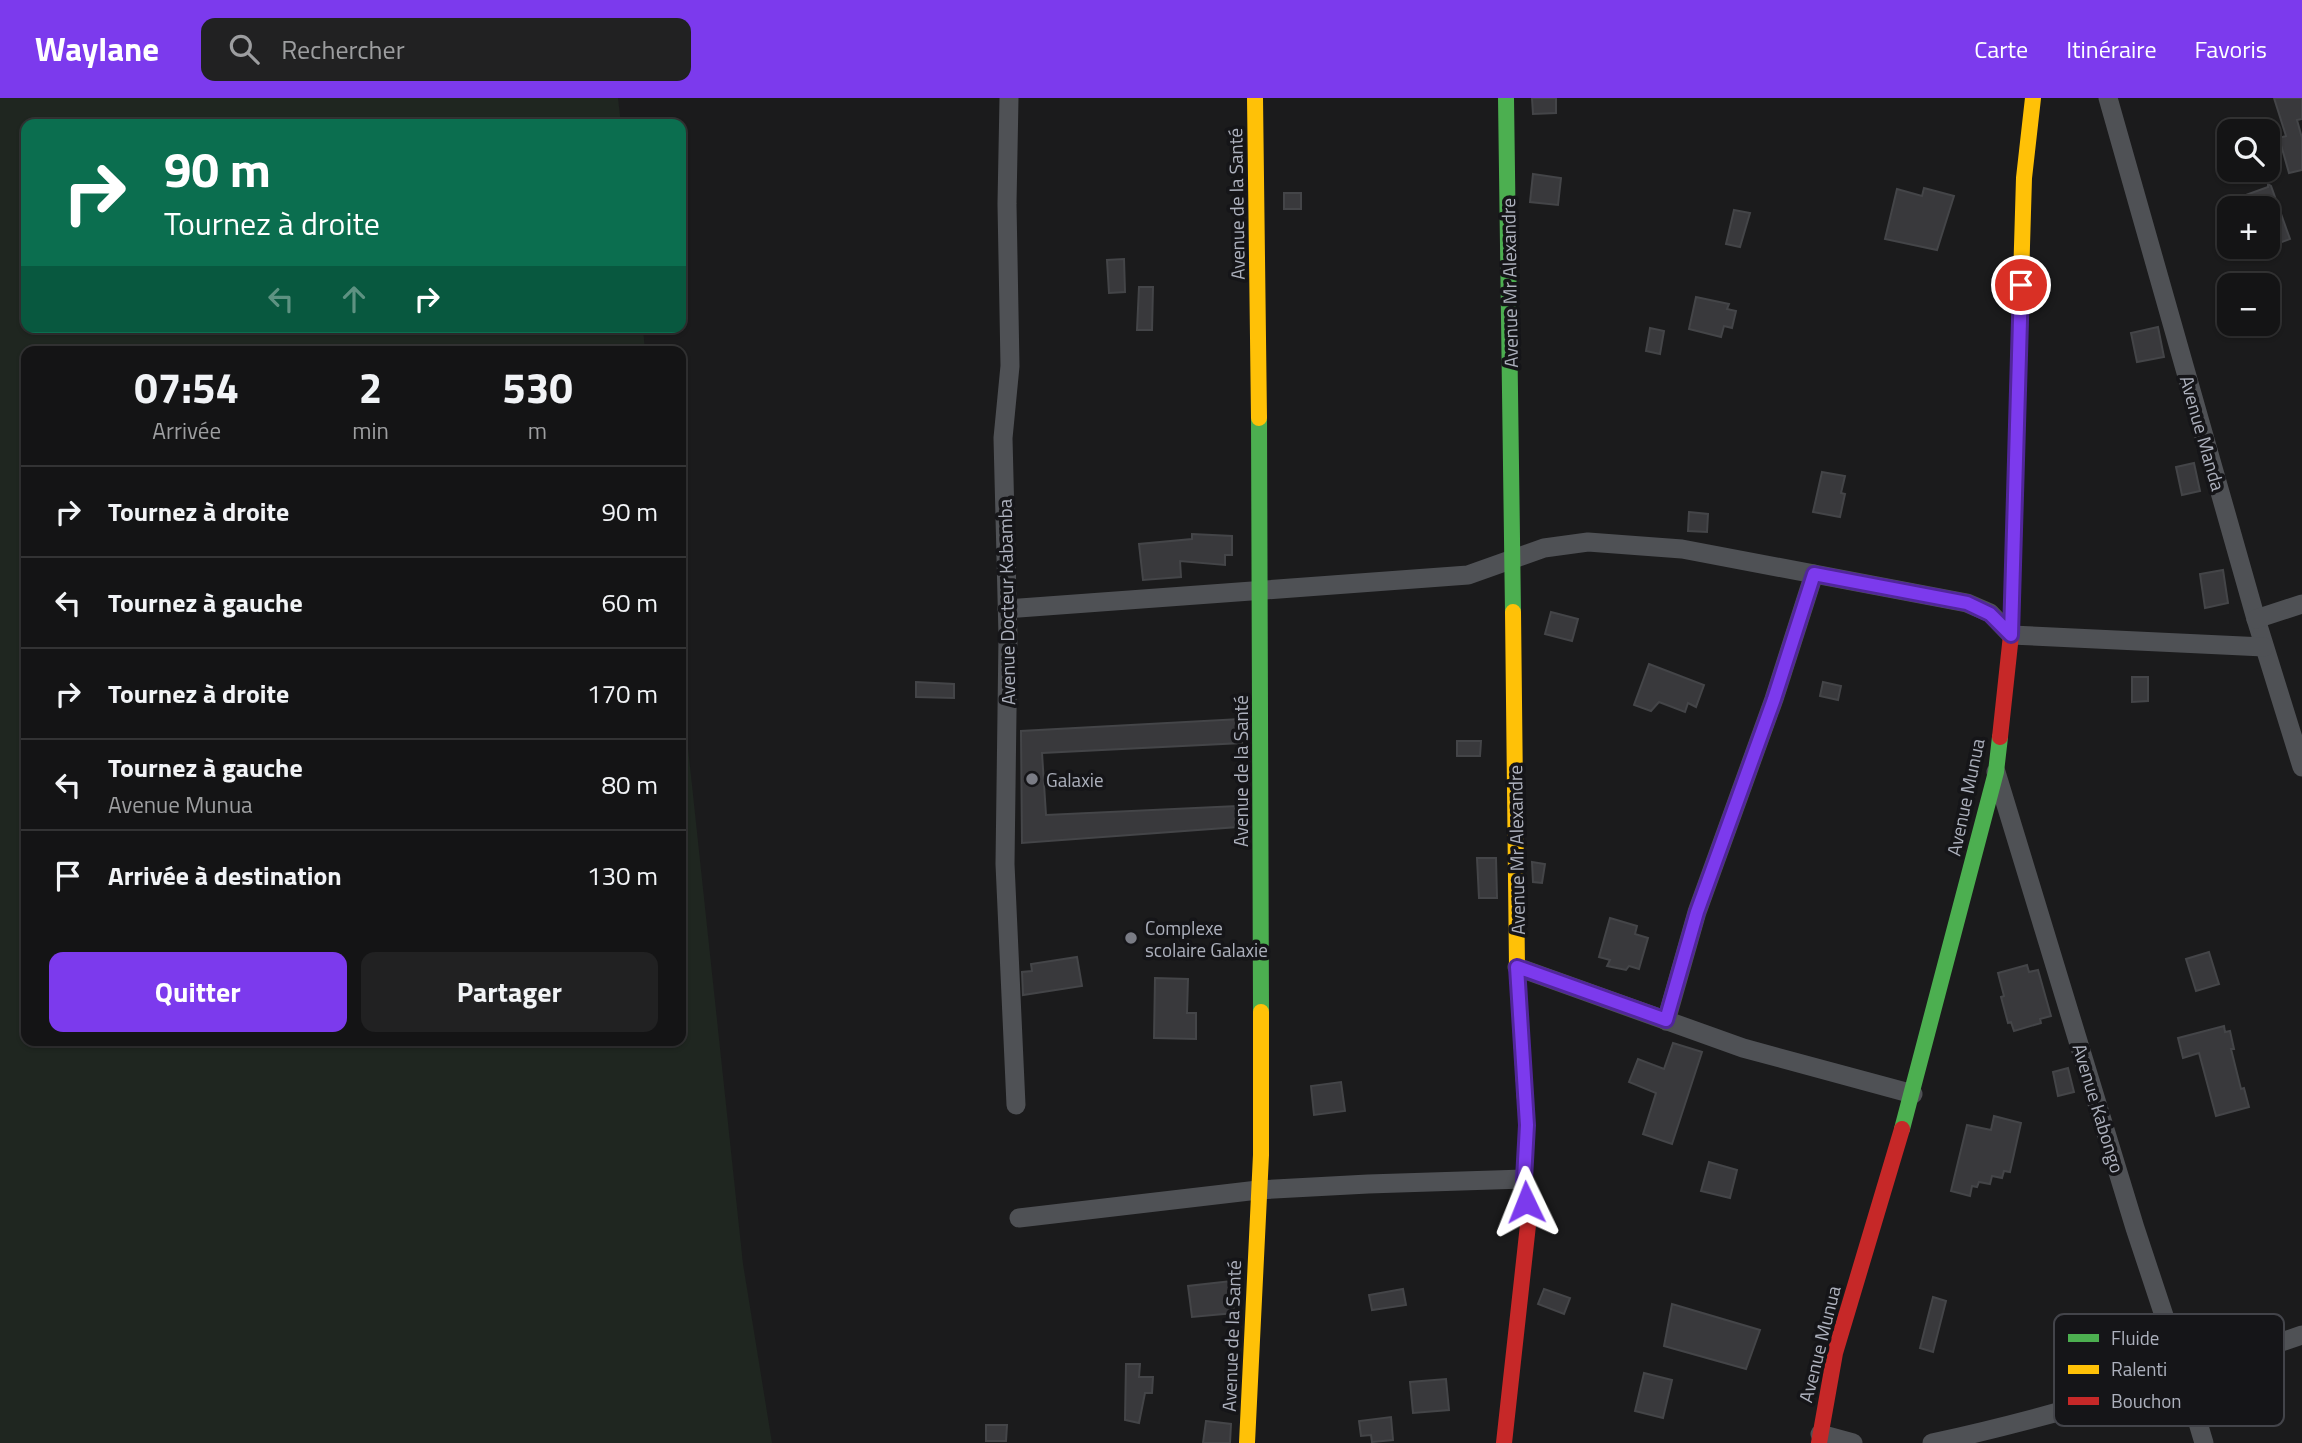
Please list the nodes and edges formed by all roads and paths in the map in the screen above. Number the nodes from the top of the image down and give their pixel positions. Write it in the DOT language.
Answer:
graph roads {
  1 [pos="1009,98"];
  2 [pos="1255,98"];
  3 [pos="1506,98"];
  4 [pos="2033,98"];
  5 [pos="2108,98"];
  6 [pos="1511,558"];
  7 [pos="1814,574"];
  8 [pos="1261,590"];
  9 [pos="2302,604"];
  10 [pos="1007,609"];
  11 [pos="2256,619"];
  12 [pos="2011,635"];
  13 [pos="2264,647"];
  14 [pos="2302,766"];
  15 [pos="1996,772"];
  16 [pos="1517,967"];
  17 [pos="1666,1020"];
  18 [pos="1913,1094"];
  19 [pos="1016,1105"];
  20 [pos="1524,1179"];
  21 [pos="1258,1190"];
  22 [pos="1019,1218"];
  23 [pos="2163,1314"];
  24 [pos="2302,1335"];
  25 [pos="2284,1341"];
  26 [pos="2054,1413"];
  27 [pos="2199,1426"];
  28 [pos="1819,1438"];
  29 [pos="1247,1443"];
  30 [pos="1504,1443"];
  31 [pos="1853,1443"];
  32 [pos="1932,1443"];
  33 [pos="2204,1443"];
  1 -- 10 [label="street, Avenue Docteur Kabamba"];
  2 -- 8 [label="street, Avenue de la Santé"];
  3 -- 6 [label="street, Avenue Mr Alexandre"];
  4 -- 12 [label="street, Avenue Munua"];
  5 -- 11 [label="street, Avenue Manda"];
  6 -- 7 [label="street"];
  6 -- 8 [label="street"];
  6 -- 16 [label="street, Avenue Mr Alexandre"];
  7 -- 12 [label="street"];
  7 -- 17 [label="street"];
  8 -- 10 [label="street"];
  8 -- 21 [label="street, Avenue de la Santé"];
  9 -- 11 [label="street"];
  10 -- 19 [label="street, Avenue Docteur Kabamba"];
  11 -- 13 [label="street, Avenue Manda"];
  12 -- 13 [label="street"];
  12 -- 15 [label="street, Avenue Munua"];
  13 -- 14 [label="street, Avenue Manda"];
  15 -- 18 [label="street, Avenue Munua"];
  15 -- 23 [label="street, Avenue Kabongo"];
  16 -- 17 [label="street"];
  16 -- 20 [label="street, Avenue Mr Alexandre"];
  17 -- 18 [label="street"];
  18 -- 28 [label="street, Avenue Munua"];
  20 -- 21 [label="street"];
  20 -- 30 [label="street, Avenue Mr Alexandre"];
  21 -- 22 [label="street"];
  21 -- 29 [label="street, Avenue de la Santé"];
  24 -- 25 [label="street"];
  26 -- 32 [label="street"];
  27 -- 33 [label="street, Avenue Kabongo"];
  28 -- 31 [label="street"];
}
